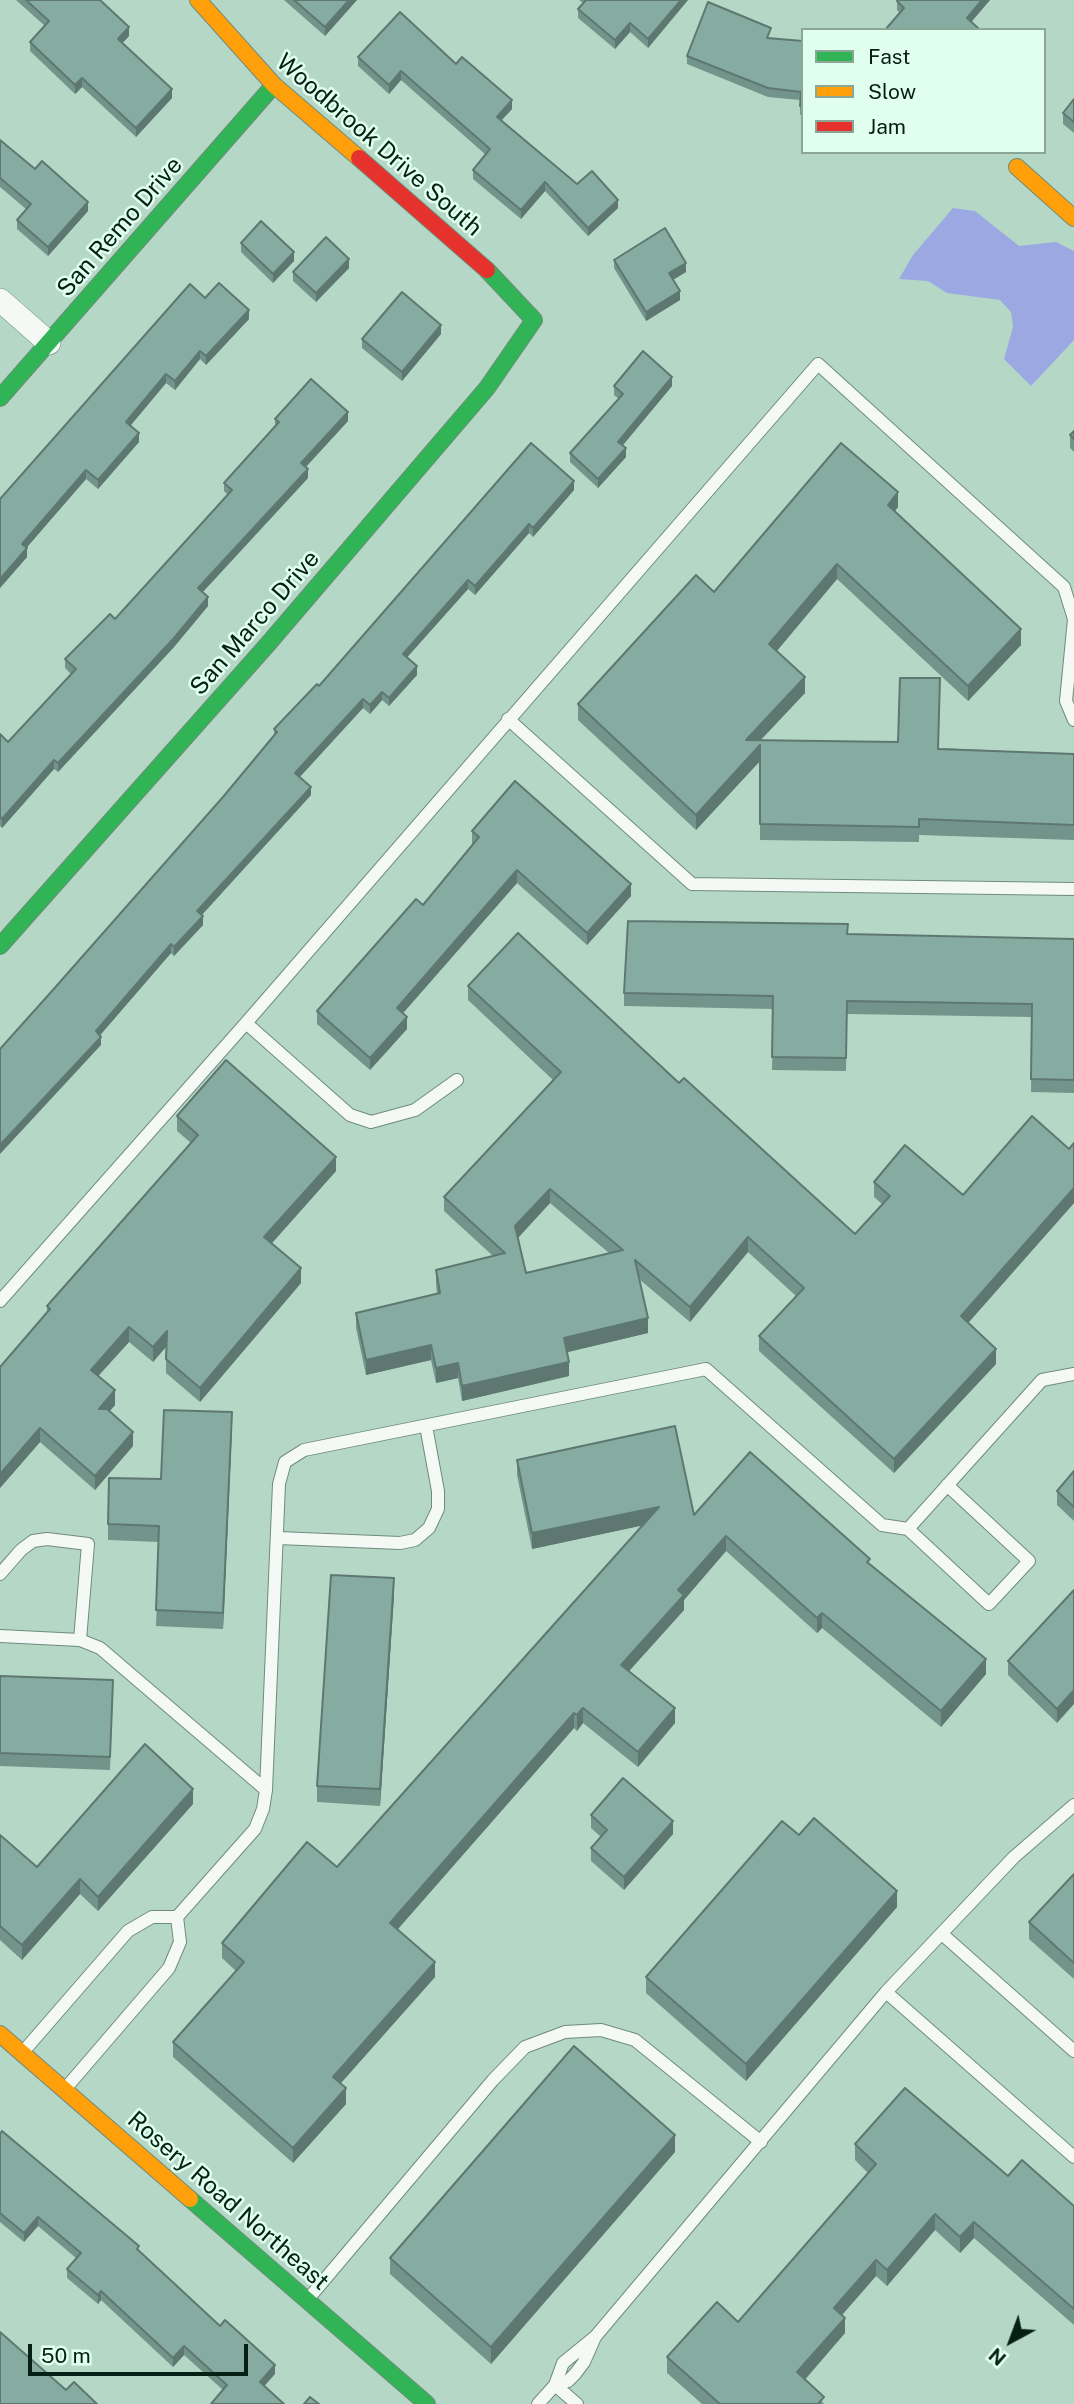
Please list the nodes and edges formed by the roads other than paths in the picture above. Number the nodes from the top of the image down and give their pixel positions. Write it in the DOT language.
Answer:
graph roads {
  1 [pos="198,0"];
  2 [pos="274,85"];
  3 [pos="1017,167"];
  4 [pos="1074,218"];
  5 [pos="0,300"];
  6 [pos="534,320"];
  7 [pos="49,343"];
  8 [pos="0,398"];
  9 [pos="508,719"];
  10 [pos="1074,720"];
  11 [pos="1074,889"];
  12 [pos="0,946"];
  13 [pos="246,1023"];
  14 [pos="457,1080"];
  15 [pos="0,1301"];
  16 [pos="1074,1374"];
  17 [pos="426,1426"];
  18 [pos="947,1485"];
  19 [pos="908,1529"];
  20 [pos="278,1538"];
  21 [pos="0,1574"];
  22 [pos="0,1636"];
  23 [pos="80,1640"];
  24 [pos="267,1790"];
  25 [pos="1074,1805"];
  26 [pos="177,1917"];
  27 [pos="942,1934"];
  28 [pos="886,1992"];
  29 [pos="0,2034"];
  30 [pos="1074,2050"];
  31 [pos="22,2053"];
  32 [pos="65,2089"];
  33 [pos="761,2142"];
  34 [pos="1074,2157"];
  35 [pos="307,2300"];
  36 [pos="555,2385"];
  37 [pos="427,2404"];
  38 [pos="538,2404"];
  39 [pos="577,2404"];
  1 -- 2 [label="street, Woodbrook Drive South"];
  2 -- 6 [label="street, Woodbrook Drive South"];
  2 -- 7 [label="street, San Remo Drive"];
  3 -- 4 [label="street"];
  5 -- 7 [label="street"];
  6 -- 12 [label="street, San Marco Drive"];
  7 -- 8 [label="street, San Remo Drive"];
  9 -- 10 [label="lane"];
  9 -- 11 [label="lane"];
  9 -- 13 [label="lane"];
  13 -- 14 [label="lane"];
  13 -- 15 [label="lane"];
  16 -- 18 [label="lane"];
  17 -- 19 [label="lane"];
  17 -- 20 [label="lane"];
  17 -- 20 [label="lane"];
  18 -- 19 [label="lane"];
  18 -- 19 [label="lane"];
  20 -- 24 [label="lane"];
  21 -- 23 [label="lane"];
  22 -- 23 [label="lane"];
  23 -- 24 [label="lane"];
  24 -- 26 [label="lane"];
  25 -- 27 [label="lane"];
  26 -- 31 [label="lane"];
  26 -- 32 [label="lane"];
  27 -- 28 [label="lane"];
  27 -- 30 [label="lane"];
  28 -- 33 [label="lane"];
  28 -- 34 [label="lane"];
  29 -- 31 [label="street, Rosery Road Northeast"];
  31 -- 32 [label="street, Rosery Road Northeast"];
  32 -- 35 [label="street, Rosery Road Northeast"];
  33 -- 35 [label="lane"];
  33 -- 36 [label="lane"];
  35 -- 37 [label="street, Rosery Road Northeast"];
  36 -- 38 [label="lane"];
  36 -- 39 [label="lane"];
}
